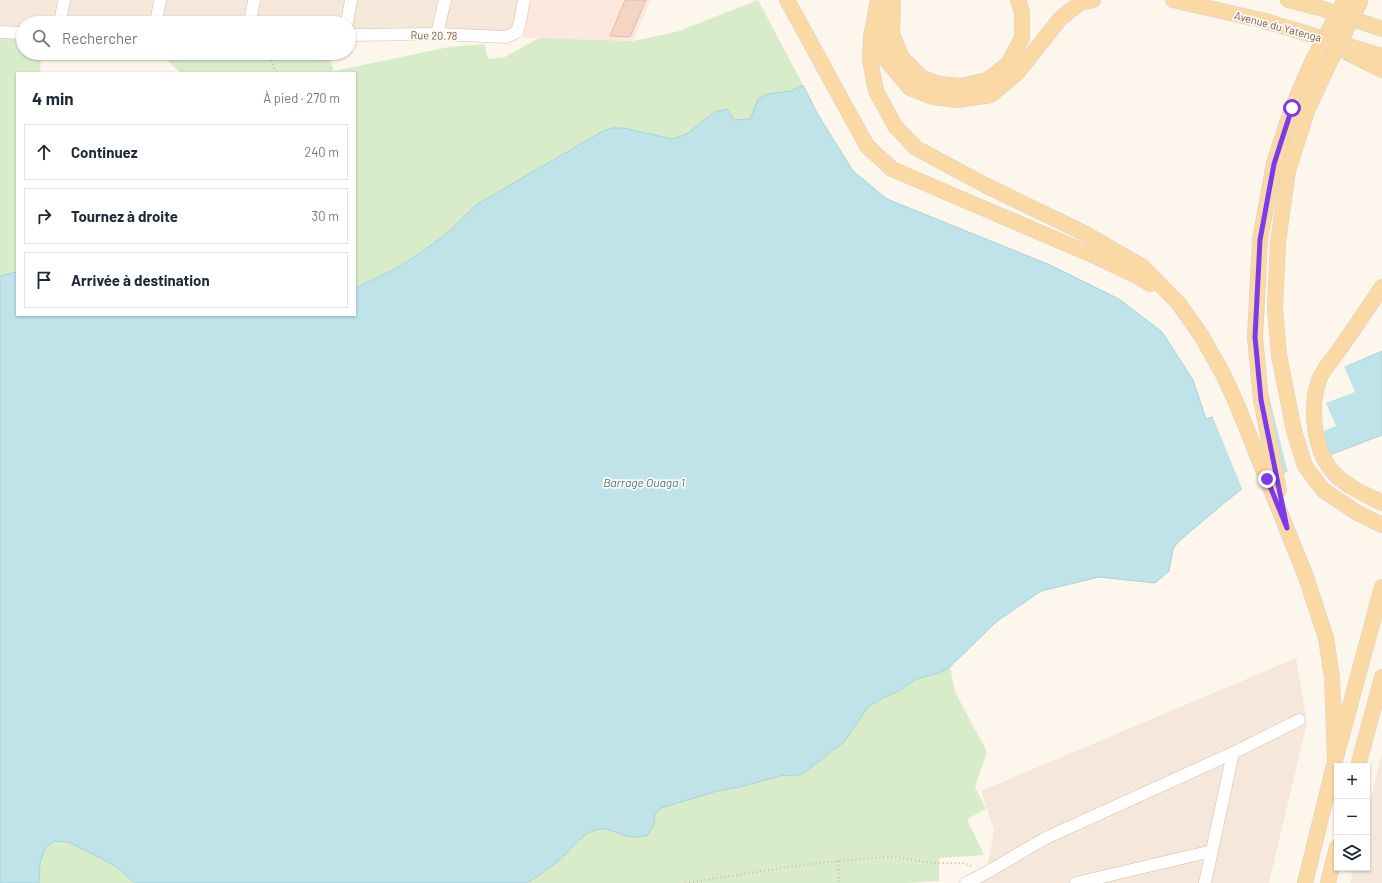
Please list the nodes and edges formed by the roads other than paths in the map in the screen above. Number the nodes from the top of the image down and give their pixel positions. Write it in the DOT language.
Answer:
graph roads {
  1 [pos="64,0"];
  2 [pos="160,0"];
  3 [pos="254,0"];
  4 [pos="351,0"];
  5 [pos="445,0"];
  6 [pos="524,0"];
  7 [pos="787,0"];
  8 [pos="879,0"];
  9 [pos="893,0"];
  10 [pos="1018,0"];
  11 [pos="1093,0"];
  12 [pos="1173,0"];
  13 [pos="1288,0"];
  14 [pos="1345,0"];
  15 [pos="1361,0"];
  16 [pos="61,16"];
  17 [pos="157,16"];
  18 [pos="251,16"];
  19 [pos="348,16"];
  20 [pos="1382,29"];
  21 [pos="0,32"];
  22 [pos="16,33"];
  23 [pos="1306,33"];
  24 [pos="437,34"];
  25 [pos="356,35"];
  26 [pos="1382,56"];
  27 [pos="1382,70"];
  28 [pos="1382,287"];
  29 [pos="1179,304"];
  30 [pos="1272,478"];
  31 [pos="1382,502"];
  32 [pos="1382,525"];
  33 [pos="1382,587"];
  34 [pos="1382,680"];
  35 [pos="1299,720"];
  36 [pos="1233,753"];
  37 [pos="1335,761"];
  38 [pos="1359,763"];
  39 [pos="1212,852"];
  40 [pos="1334,859"];
  41 [pos="980,880"];
  42 [pos="966,883"];
  43 [pos="1076,883"];
  44 [pos="1205,883"];
  45 [pos="1305,883"];
  46 [pos="1328,883"];
  1 -- 16 [label="street"];
  2 -- 17 [label="street"];
  3 -- 18 [label="street"];
  4 -- 19 [label="street"];
  5 -- 24 [label="street"];
  6 -- 24 [label="street, Rue 20.78"];
  7 -- 29 [label="main road"];
  8 -- 11 [label="main road"];
  8 -- 29 [label="main road"];
  9 -- 10 [label="main road"];
  12 -- 23 [label="main road, Avenue du Yatenga"];
  13 -- 20 [label="main road"];
  14 -- 30 [label="main road, bridge"];
  15 -- 32 [label="main road, bridge"];
  21 -- 22 [label="street"];
  23 -- 26 [label="main road, Avenue du Yatenga"];
  23 -- 27 [label="main road"];
  24 -- 25 [label="street, Rue 20.78"];
  28 -- 31 [label="main road"];
  29 -- 30 [label="main road"];
  30 -- 37 [label="main road"];
  33 -- 37 [label="main road"];
  34 -- 38 [label="main road"];
  35 -- 36 [label="street"];
  36 -- 39 [label="street"];
  36 -- 41 [label="street"];
  37 -- 45 [label="main road"];
  39 -- 43 [label="street"];
  39 -- 44 [label="street"];
  40 -- 46 [label="main road"];
  41 -- 42 [label="street"];
}
